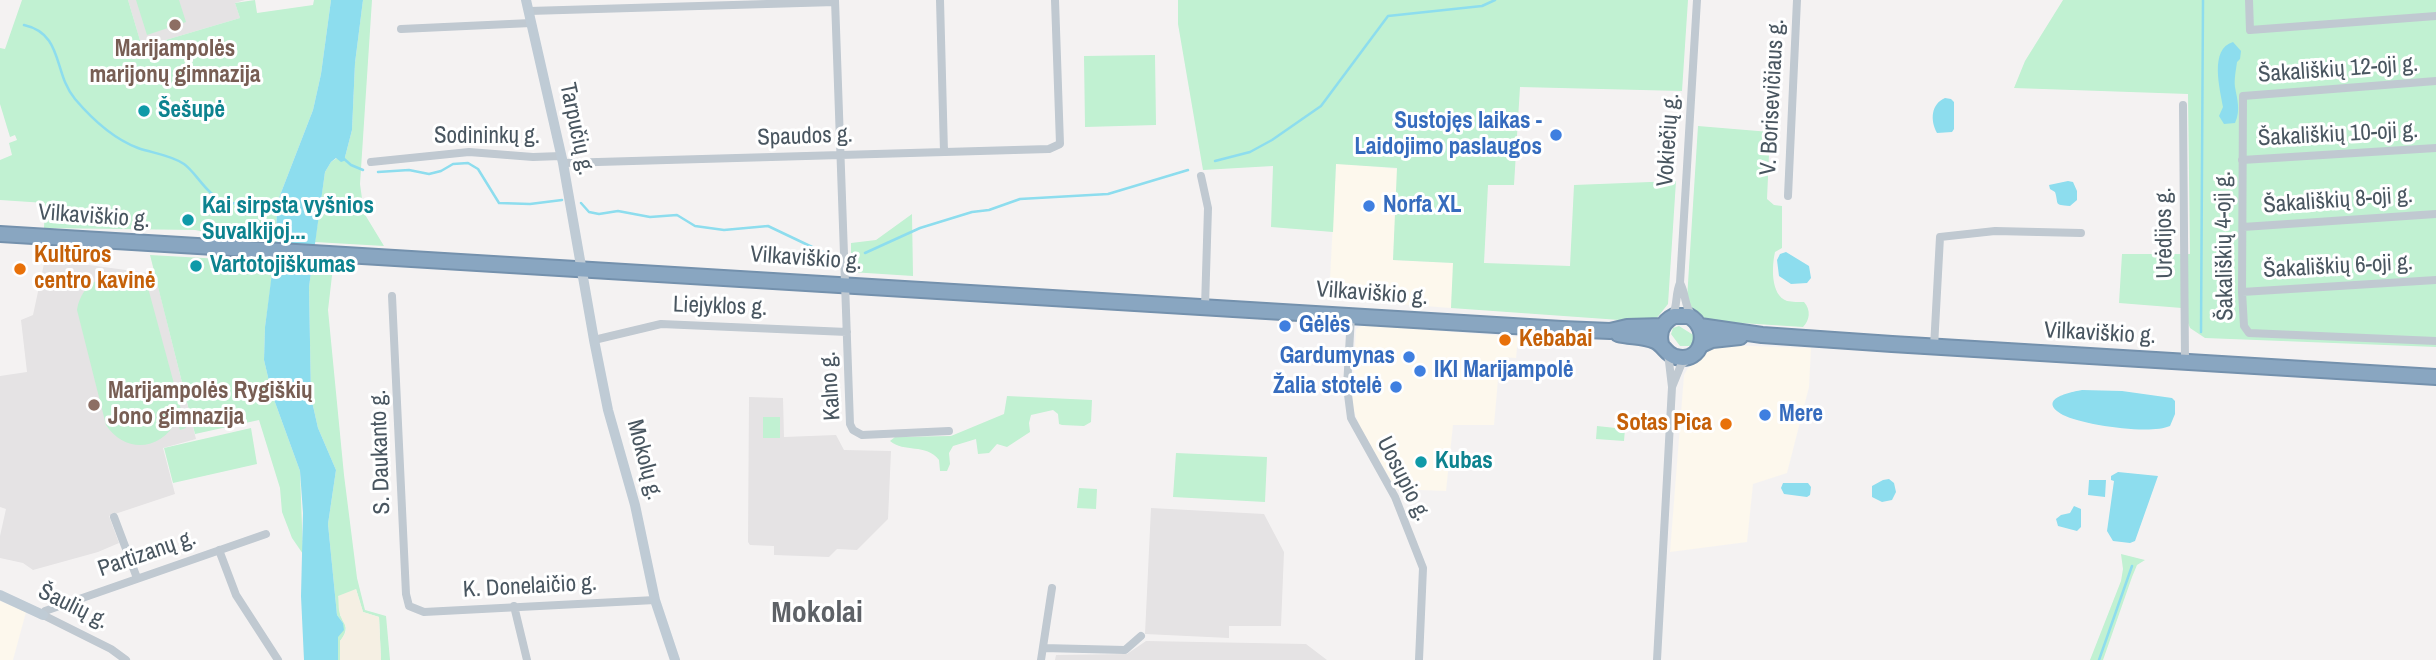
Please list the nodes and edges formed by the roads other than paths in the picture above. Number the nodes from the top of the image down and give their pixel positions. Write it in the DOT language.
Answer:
graph roads {
  1 [pos="940,0"];
  2 [pos="1055,0"];
  3 [pos="1697,0"];
  4 [pos="1797,0"];
  5 [pos="2249,0"];
  6 [pos="835,1"];
  7 [pos="529,12"];
  8 [pos="2436,16"];
  9 [pos="401,29"];
  10 [pos="2436,81"];
  11 [pos="2243,96"];
  12 [pos="2183,105"];
  13 [pos="2436,148"];
  14 [pos="944,152"];
  15 [pos="841,155"];
  16 [pos="562,159"];
  17 [pos="2242,160"];
  18 [pos="371,162"];
  19 [pos="1201,176"];
  20 [pos="1788,196"];
  21 [pos="2436,214"];
  22 [pos="2243,227"];
  23 [pos="2081,233"];
  24 [pos="0,234"];
  25 [pos="582,268"];
  26 [pos="2436,281"];
  27 [pos="1680,283"];
  28 [pos="845,284"];
  29 [pos="2242,292"];
  30 [pos="392,296"];
  31 [pos="1205,307"];
  32 [pos="1351,316"];
  33 [pos="1667,321"];
  34 [pos="1697,322"];
  35 [pos="1610,331"];
  36 [pos="847,332"];
  37 [pos="1762,335"];
  38 [pos="594,340"];
  39 [pos="2436,341"];
  40 [pos="1934,347"];
  41 [pos="1664,349"];
  42 [pos="1697,350"];
  43 [pos="2185,362"];
  44 [pos="2436,377"];
  45 [pos="1672,387"];
  46 [pos="949,431"];
  47 [pos="114,517"];
  48 [pos="266,534"];
  49 [pos="219,550"];
  50 [pos="137,578"];
  51 [pos="1052,588"];
  52 [pos="0,595"];
  53 [pos="655,600"];
  54 [pos="409,606"];
  55 [pos="514,606"];
  56 [pos="43,615"];
  57 [pos="1142,636"];
  58 [pos="1043,648"];
  59 [pos="126,660"];
  60 [pos="278,660"];
  61 [pos="527,660"];
  62 [pos="675,660"];
  63 [pos="1041,660"];
  64 [pos="1419,660"];
  65 [pos="1657,660"];
  1 -- 14 [label="street"];
  2 -- 14 [label="street, Spaudos g."];
  3 -- 27 [label="street, Vokiečių g."];
  4 -- 20 [label="street, V. Borisevičiaus g."];
  5 -- 8 [label="street"];
  6 -- 7 [label="street"];
  6 -- 15 [label="street, Kalno g."];
  7 -- 9 [label="street"];
  7 -- 16 [label="main road, Tarpučių g."];
  10 -- 11 [label="street, Šakališkių 12-oji g."];
  11 -- 17 [label="street, Šakališkių 4-oji g."];
  12 -- 43 [label="street, Urėdijos g."];
  13 -- 17 [label="street, Šakališkių 10-oji g."];
  14 -- 15 [label="street, Spaudos g."];
  15 -- 16 [label="street, Spaudos g."];
  15 -- 28 [label="street, Kalno g."];
  16 -- 18 [label="street, Sodininkų g."];
  16 -- 25 [label="main road, Tarpučių g."];
  17 -- 22 [label="street, Šakališkių 4-oji g."];
  19 -- 31 [label="street"];
  21 -- 22 [label="street, Šakališkių 8-oji g."];
  22 -- 29 [label="street, Šakališkių 4-oji g."];
  23 -- 40 [label="street"];
  24 -- 25 [label="highway, Vilkaviškio g."];
  25 -- 28 [label="highway, Vilkaviškio g."];
  25 -- 38 [label="main road, Mokolų g."];
  26 -- 29 [label="street, Šakališkių 6-oji g."];
  27 -- 33 [label="street, Vokiečių g."];
  27 -- 34 [label="street, Vokiečių g."];
  28 -- 31 [label="highway, Vilkaviškio g."];
  28 -- 36 [label="street, Kalno g."];
  29 -- 39 [label="street, Šakališkių 4-oji g."];
  30 -- 54 [label="street, S. Daukanto g."];
  31 -- 32 [label="highway, Vilkaviškio g."];
  32 -- 35 [label="highway, Vilkaviškio g."];
  32 -- 64 [label="street, Uosupio g."];
  33 -- 34 [label="highway, Vilkaviškio g."];
  33 -- 35 [label="highway, Vilkaviškio g."];
  33 -- 41 [label="highway"];
  34 -- 37 [label="highway, Vilkaviškio g."];
  34 -- 42 [label="highway"];
  35 -- 41 [label="highway, Vilkaviškio g."];
  36 -- 38 [label="street, Liejyklos g."];
  36 -- 46 [label="street, Kalno g."];
  37 -- 40 [label="highway, Vilkaviškio g."];
  37 -- 42 [label="highway, Vilkaviškio g."];
  38 -- 53 [label="main road, Mokolų g."];
  40 -- 43 [label="highway, Vilkaviškio g."];
  41 -- 42 [label="highway, Vilkaviškio g."];
  41 -- 45 [label="street"];
  42 -- 45 [label="street"];
  43 -- 44 [label="highway, Vilkaviškio g."];
  45 -- 65 [label="street"];
  47 -- 50 [label="street"];
  48 -- 49 [label="street, Partizanų g."];
  49 -- 50 [label="street, Partizanų g."];
  49 -- 60 [label="street"];
  50 -- 56 [label="street, Partizanų g."];
  51 -- 58 [label="street"];
  52 -- 56 [label="main road, Šaulių g."];
  53 -- 55 [label="street, K. Donelaičio g."];
  53 -- 62 [label="main road, Mokolų g."];
  54 -- 55 [label="street, K. Donelaičio g."];
  55 -- 61 [label="street"];
  56 -- 59 [label="street, Šaulių g."];
  57 -- 58 [label="street"];
  58 -- 63 [label="street"];
}
